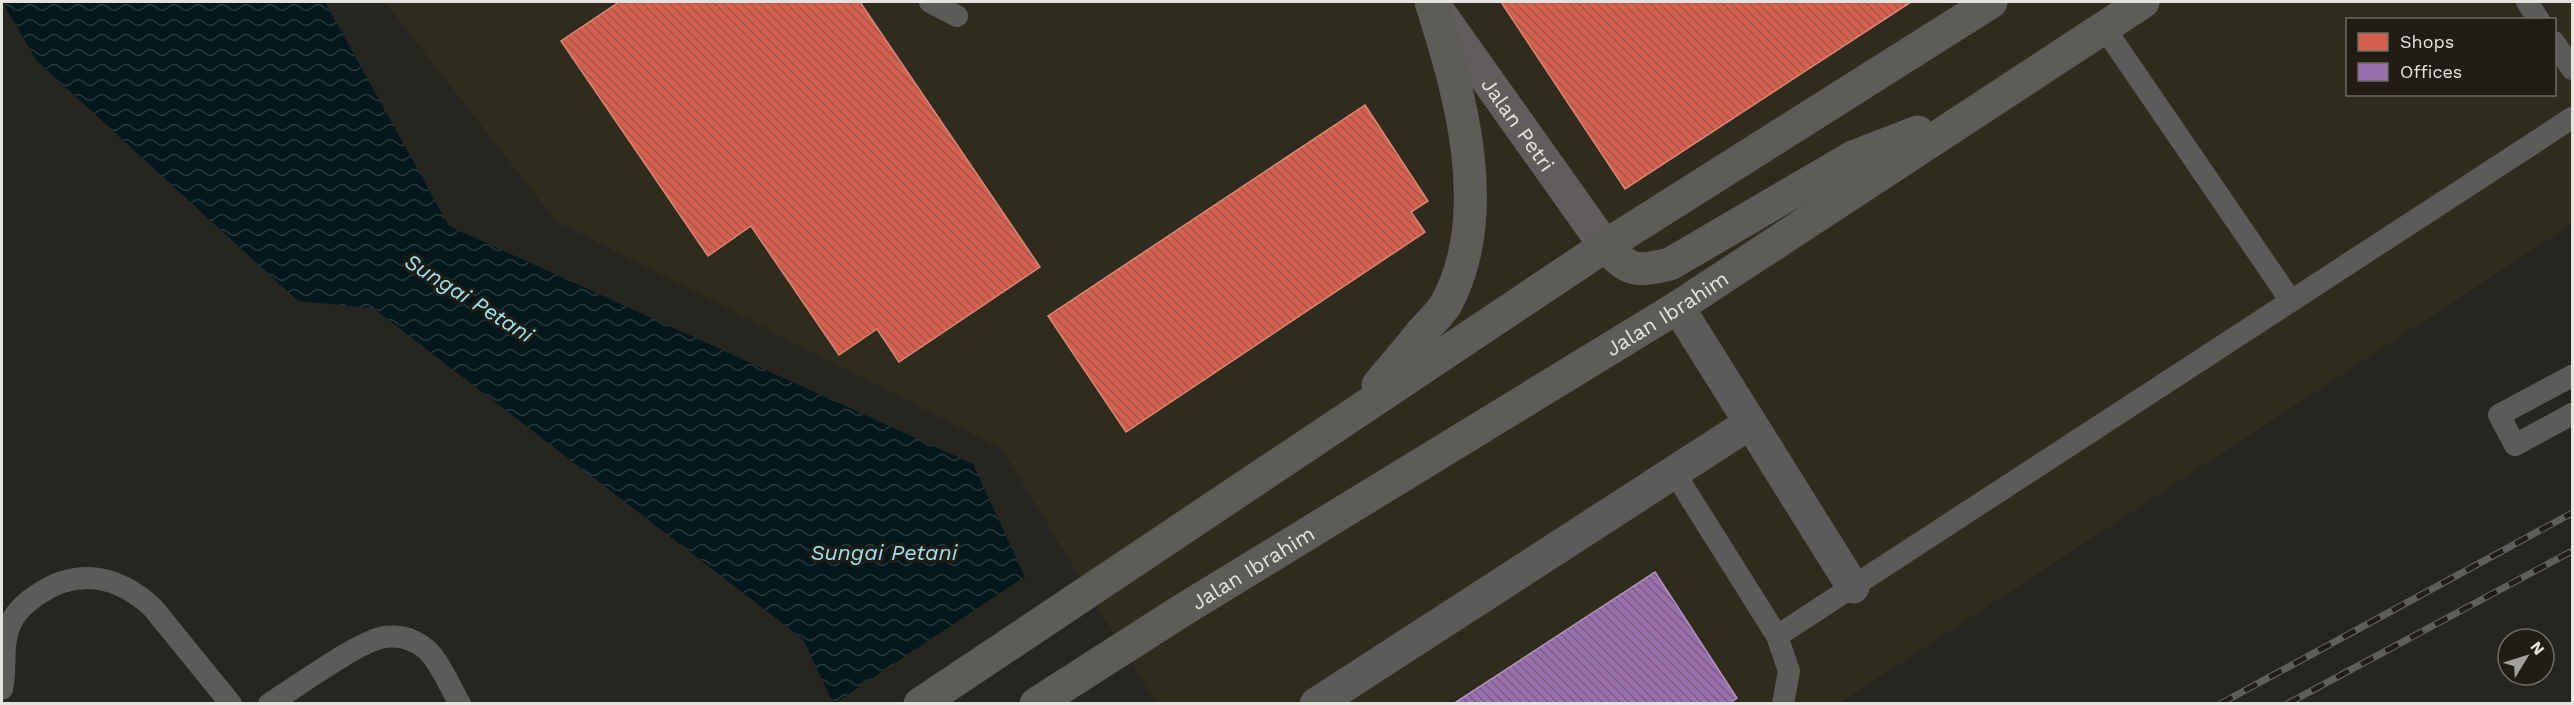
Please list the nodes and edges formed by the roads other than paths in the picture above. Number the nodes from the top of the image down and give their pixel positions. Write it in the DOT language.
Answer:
graph roads {
  1 [pos="930,2"];
  2 [pos="1431,2"];
  3 [pos="1991,2"];
  4 [pos="2143,2"];
  5 [pos="2528,2"];
  6 [pos="957,16"];
  7 [pos="2539,18"];
  8 [pos="2103,26"];
  9 [pos="2556,45"];
  10 [pos="2572,69"];
  11 [pos="1981,107"];
  12 [pos="2572,118"];
  13 [pos="1605,246"];
  14 [pos="2291,301"];
  15 [pos="1678,307"];
  16 [pos="2572,376"];
  17 [pos="1356,412"];
  18 [pos="2572,414"];
  19 [pos="1750,423"];
  20 [pos="1674,472"];
  21 [pos="1853,587"];
  22 [pos="1777,636"];
  23 [pos="2,689"];
  24 [pos="231,704"];
  25 [pos="269,704"];
  26 [pos="460,704"];
  27 [pos="920,704"];
  28 [pos="1036,704"];
  29 [pos="1316,704"];
  30 [pos="1783,704"];
  1 -- 6 [label="lane"];
  2 -- 13 [label="main road, Jalan Petri"];
  2 -- 17 [label="main road"];
  3 -- 13 [label="main road"];
  4 -- 8 [label="main road, Jalan Ibrahim"];
  5 -- 7 [label="lane"];
  8 -- 11 [label="main road, Jalan Ibrahim"];
  8 -- 14 [label="lane"];
  9 -- 10 [label="lane"];
  11 -- 13 [label="main road"];
  11 -- 15 [label="main road, Jalan Ibrahim"];
  12 -- 14 [label="lane"];
  13 -- 17 [label="main road"];
  14 -- 21 [label="lane"];
  15 -- 19 [label="street"];
  15 -- 28 [label="main road, Jalan Ibrahim"];
  16 -- 18 [label="lane"];
  17 -- 27 [label="main road"];
  19 -- 20 [label="street"];
  19 -- 21 [label="street"];
  20 -- 22 [label="lane"];
  20 -- 29 [label="street"];
  21 -- 22 [label="lane"];
  22 -- 30 [label="lane"];
  23 -- 24 [label="lane"];
  25 -- 26 [label="lane"];
}
